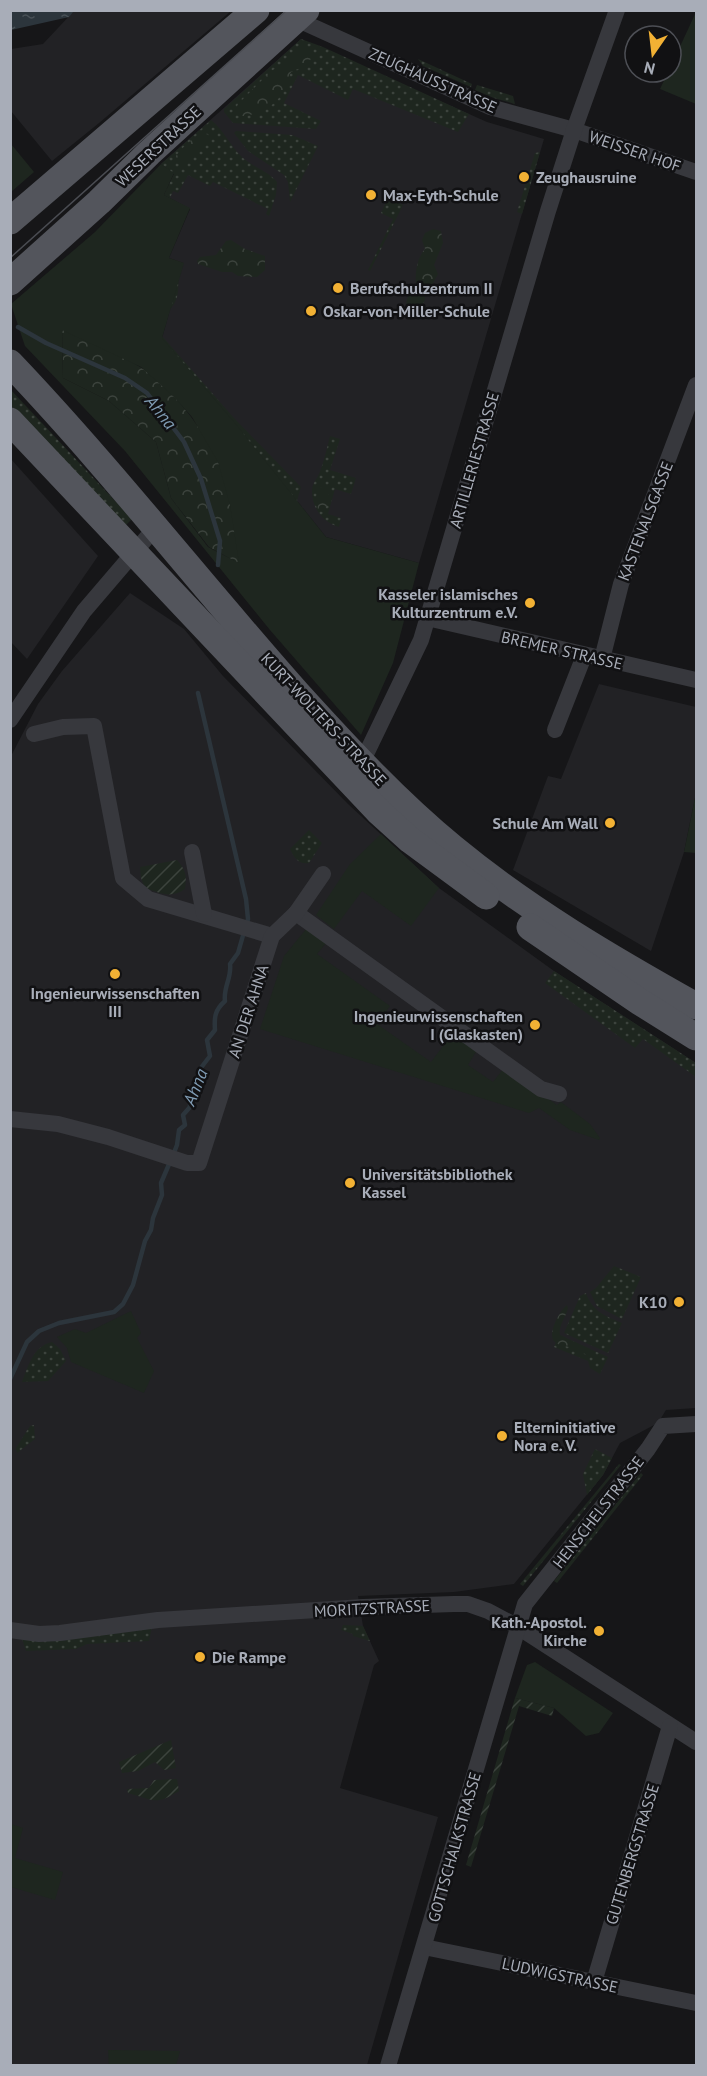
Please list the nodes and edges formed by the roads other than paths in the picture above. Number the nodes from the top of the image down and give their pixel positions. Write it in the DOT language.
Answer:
graph roads {
  1 [pos="256,10"];
  2 [pos="617,10"];
  3 [pos="301,15"];
  4 [pos="574,130"];
  5 [pos="696,172"];
  6 [pos="10,221"];
  7 [pos="10,282"];
  8 [pos="10,363"];
  9 [pos="696,384"];
  10 [pos="10,421"];
  11 [pos="155,528"];
  12 [pos="133,552"];
  13 [pos="427,618"];
  14 [pos="585,656"];
  15 [pos="602,659"];
  16 [pos="696,680"];
  17 [pos="10,720"];
  18 [pos="555,730"];
  19 [pos="34,734"];
  20 [pos="352,768"];
  21 [pos="192,852"];
  22 [pos="323,874"];
  23 [pos="296,913"];
  24 [pos="204,914"];
  25 [pos="272,936"];
  26 [pos="696,1006"];
  27 [pos="696,1037"];
  28 [pos="559,1094"];
  29 [pos="10,1119"];
  30 [pos="696,1424"];
  31 [pos="518,1627"];
  32 [pos="10,1630"];
  33 [pos="670,1726"];
  34 [pos="696,1742"];
  35 [pos="424,1947"];
  36 [pos="594,1982"];
  37 [pos="696,2002"];
  38 [pos="388,2066"];
  1 -- 6 [label="main road"];
  2 -- 4 [label="street, ARTILLERIESTRASSE"];
  3 -- 4 [label="street, ZEUGHAUSSTRASSE"];
  3 -- 7 [label="main road, WESERSTRASSE"];
  4 -- 5 [label="street, WEISSER HOF"];
  4 -- 13 [label="street, ARTILLERIESTRASSE"];
  8 -- 11 [label="main road, KURT-WOLTERS-STRASSE"];
  9 -- 15 [label="street, KASTENALSGASSE"];
  10 -- 12 [label="main road, KURT-WOLTERS-STRASSE"];
  11 -- 12 [label="street"];
  11 -- 20 [label="main road, KURT-WOLTERS-STRASSE"];
  12 -- 17 [label="street"];
  12 -- 20 [label="main road, KURT-WOLTERS-STRASSE"];
  13 -- 14 [label="street, BREMER STRASSE"];
  13 -- 20 [label="street, ARTILLERIESTRASSE"];
  14 -- 15 [label="street, BREMER STRASSE"];
  14 -- 18 [label="street"];
  15 -- 16 [label="street, BREMER STRASSE"];
  19 -- 24 [label="street"];
  20 -- 26 [label="main road, KURT-WOLTERS-STRASSE"];
  20 -- 27 [label="main road, KURT-WOLTERS-STRASSE"];
  21 -- 24 [label="street"];
  22 -- 23 [label="street, AN DER AHNA"];
  23 -- 25 [label="street, AN DER AHNA"];
  23 -- 28 [label="street"];
  24 -- 25 [label="street"];
  25 -- 29 [label="street, AN DER AHNA"];
  30 -- 31 [label="street, HENSCHELSTRASSE"];
  31 -- 32 [label="street, MORITZSTRASSE"];
  31 -- 33 [label="street, MORITZSTRASSE"];
  31 -- 35 [label="street, GOTTSCHALKSTRASSE"];
  33 -- 34 [label="street, MORITZSTRASSE"];
  33 -- 36 [label="street, GUTENBERGSTRASSE"];
  35 -- 36 [label="street, LUDWIGSTRASSE"];
  35 -- 38 [label="street, GOTTSCHALKSTRASSE"];
  36 -- 37 [label="street, LUDWIGSTRASSE"];
}
